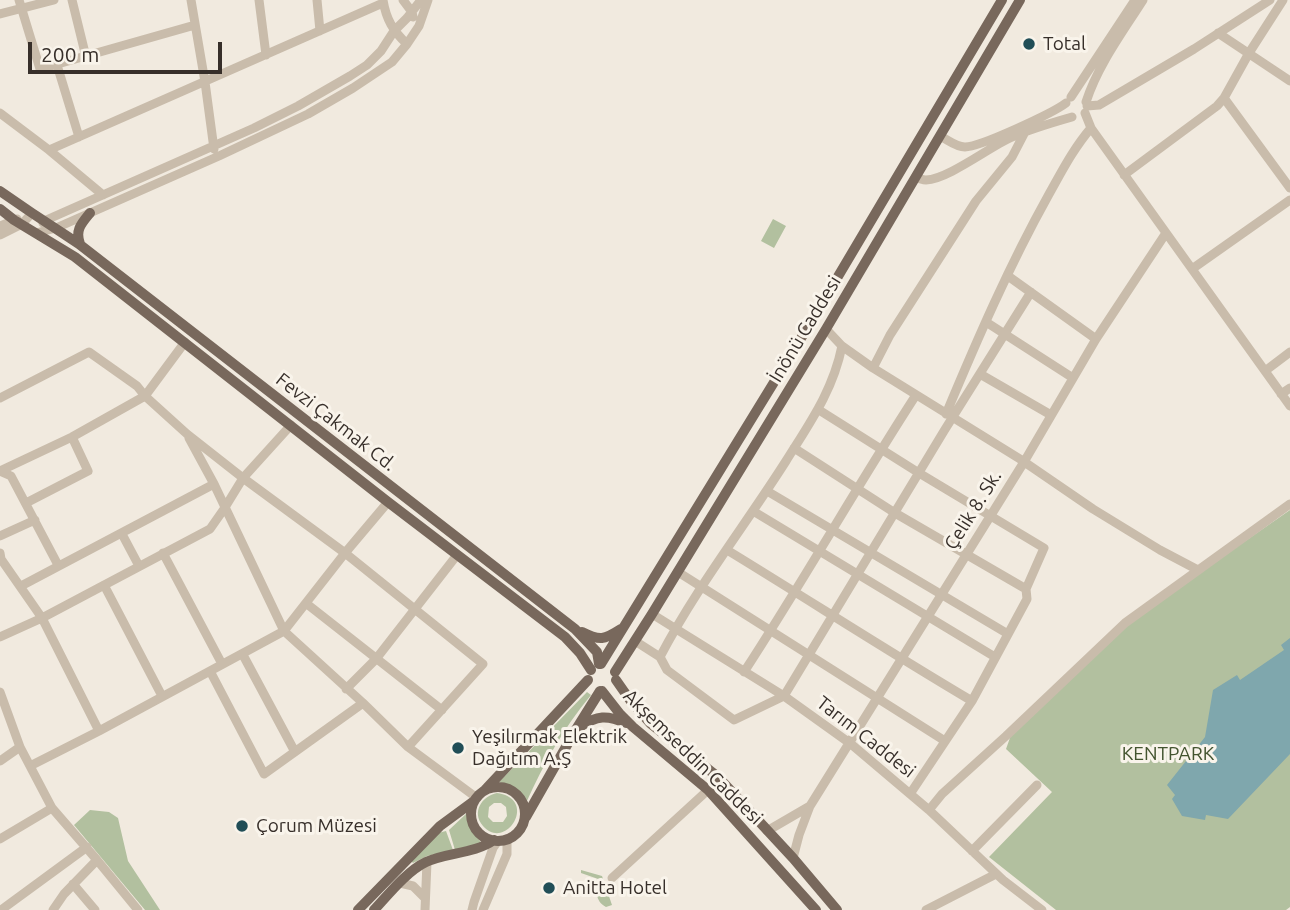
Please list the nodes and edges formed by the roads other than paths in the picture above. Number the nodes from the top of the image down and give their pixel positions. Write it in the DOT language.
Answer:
graph roads {
  1 [pos="54,0"];
  2 [pos="72,0"];
  3 [pos="191,0"];
  4 [pos="259,0"];
  5 [pos="317,0"];
  6 [pos="403,0"];
  7 [pos="421,0"];
  8 [pos="428,0"];
  9 [pos="1002,0"];
  10 [pos="1020,0"];
  11 [pos="1135,0"];
  12 [pos="1143,0"];
  13 [pos="1270,0"];
  14 [pos="1283,0"];
  15 [pos="383,2"];
  16 [pos="20,4"];
  17 [pos="412,12"];
  18 [pos="0,13"];
  19 [pos="195,25"];
  20 [pos="320,31"];
  21 [pos="394,31"];
  22 [pos="1219,33"];
  23 [pos="410,40"];
  24 [pos="1249,53"];
  25 [pos="267,54"];
  26 [pos="86,57"];
  27 [pos="57,65"];
  28 [pos="1290,81"];
  29 [pos="205,82"];
  30 [pos="1224,98"];
  31 [pos="1068,100"];
  32 [pos="1086,107"];
  33 [pos="0,113"];
  34 [pos="1074,118"];
  35 [pos="1091,128"];
  36 [pos="1025,132"];
  37 [pos="940,136"];
  38 [pos="79,137"];
  39 [pos="214,146"];
  40 [pos="50,150"];
  41 [pos="215,158"];
  42 [pos="901,170"];
  43 [pos="1124,175"];
  44 [pos="915,178"];
  45 [pos="1290,188"];
  46 [pos="0,191"];
  47 [pos="103,195"];
  48 [pos="1290,200"];
  49 [pos="0,209"];
  50 [pos="90,213"];
  51 [pos="38,217"];
  52 [pos="0,226"];
  53 [pos="26,226"];
  54 [pos="56,228"];
  55 [pos="1166,233"];
  56 [pos="0,235"];
  57 [pos="80,244"];
  58 [pos="1192,269"];
  59 [pos="1008,276"];
  60 [pos="1031,292"];
  61 [pos="986,321"];
  62 [pos="826,329"];
  63 [pos="1005,333"];
  64 [pos="1096,339"];
  65 [pos="185,342"];
  66 [pos="842,346"];
  67 [pos="1290,352"];
  68 [pos="873,368"];
  69 [pos="1265,371"];
  70 [pos="980,374"];
  71 [pos="1073,378"];
  72 [pos="1286,391"];
  73 [pos="916,395"];
  74 [pos="145,397"];
  75 [pos="0,398"];
  76 [pos="1290,406"];
  77 [pos="818,410"];
  78 [pos="1051,415"];
  79 [pos="949,416"];
  80 [pos="291,425"];
  81 [pos="187,434"];
  82 [pos="72,437"];
  83 [pos="794,448"];
  84 [pos="880,450"];
  85 [pos="1024,462"];
  86 [pos="0,471"];
  87 [pos="919,473"];
  88 [pos="243,478"];
  89 [pos="214,484"];
  90 [pos="857,489"];
  91 [pos="767,491"];
  92 [pos="388,502"];
  93 [pos="26,503"];
  94 [pos="1290,504"];
  95 [pos="224,509"];
  96 [pos="753,511"];
  97 [pos="895,513"];
  98 [pos="991,515"];
  99 [pos="35,520"];
  100 [pos="833,530"];
  101 [pos="122,534"];
  102 [pos="0,536"];
  103 [pos="727,550"];
  104 [pos="820,552"];
  105 [pos="872,552"];
  106 [pos="0,553"];
  107 [pos="163,553"];
  108 [pos="345,553"];
  109 [pos="457,555"];
  110 [pos="965,555"];
  111 [pos="0,559"];
  112 [pos="58,565"];
  113 [pos="139,566"];
  114 [pos="1198,570"];
  115 [pos="678,572"];
  116 [pos="858,575"];
  117 [pos="104,585"];
  118 [pos="21,586"];
  119 [pos="702,587"];
  120 [pos="1026,589"];
  121 [pos="796,592"];
  122 [pos="942,593"];
  123 [pos="307,604"];
  124 [pos="415,609"];
  125 [pos="652,614"];
  126 [pos="834,615"];
  127 [pos="927,617"];
  128 [pos="42,618"];
  129 [pos="623,627"];
  130 [pos="676,628"];
  131 [pos="575,629"];
  132 [pos="284,631"];
  133 [pos="770,631"];
  134 [pos="1008,634"];
  135 [pos="0,637"];
  136 [pos="635,641"];
  137 [pos="243,654"];
  138 [pos="809,655"];
  139 [pos="660,657"];
  140 [pos="995,657"];
  141 [pos="376,659"];
  142 [pos="901,659"];
  143 [pos="222,664"];
  144 [pos="595,669"];
  145 [pos="210,671"];
  146 [pos="744,671"];
  147 [pos="615,676"];
  148 [pos="346,689"];
  149 [pos="601,691"];
  150 [pos="0,692"];
  151 [pos="162,696"];
  152 [pos="784,696"];
  153 [pos="876,699"];
  154 [pos="972,701"];
  155 [pos="363,703"];
  156 [pos="442,710"];
  157 [pos="633,727"];
  158 [pos="99,731"];
  159 [pos="575,731"];
  160 [pos="945,741"];
  161 [pos="849,743"];
  162 [pos="20,747"];
  163 [pos="408,747"];
  164 [pos="295,752"];
  165 [pos="0,761"];
  166 [pos="30,766"];
  167 [pos="1037,785"];
  168 [pos="708,790"];
  169 [pos="910,794"];
  170 [pos="479,796"];
  171 [pos="810,806"];
  172 [pos="52,808"];
  173 [pos="929,810"];
  174 [pos="524,820"];
  175 [pos="767,831"];
  176 [pos="0,839"];
  177 [pos="500,840"];
  178 [pos="86,847"];
  179 [pos="972,851"];
  180 [pos="793,858"];
  181 [pos="97,860"];
  182 [pos="427,862"];
  183 [pos="996,874"];
  184 [pos="612,878"];
  185 [pos="400,883"];
  186 [pos="73,884"];
  187 [pos="425,898"];
  188 [pos="58,908"];
  189 [pos="815,909"];
  190 [pos="1,910"];
  191 [pos="95,910"];
  192 [pos="138,910"];
  193 [pos="358,910"];
  194 [pos="374,910"];
  195 [pos="425,910"];
  196 [pos="472,910"];
  197 [pos="483,910"];
  198 [pos="837,910"];
  199 [pos="926,910"];
  200 [pos="1042,910"];
  1 -- 16 [label="street"];
  2 -- 26 [label="street"];
  3 -- 19 [label="street"];
  4 -- 25 [label="street"];
  5 -- 20 [label="street"];
  6 -- 17 [label="street"];
  7 -- 17 [label="street"];
  8 -- 23 [label="street"];
  9 -- 42 [label="main road, İnönü Caddesi"];
  10 -- 37 [label="main road, İnönü Caddesi"];
  11 -- 31 [label="street"];
  12 -- 32 [label="street"];
  13 -- 22 [label="street"];
  14 -- 24 [label="street"];
  15 -- 20 [label="street"];
  15 -- 21 [label="street"];
  16 -- 18 [label="street"];
  16 -- 27 [label="street"];
  17 -- 21 [label="street"];
  17 -- 23 [label="street"];
  19 -- 26 [label="street"];
  19 -- 29 [label="street"];
  20 -- 25 [label="street"];
  21 -- 23 [label="street"];
  21 -- 39 [label="street"];
  22 -- 24 [label="street"];
  22 -- 32 [label="street"];
  23 -- 41 [label="street"];
  24 -- 28 [label="street"];
  24 -- 30 [label="street"];
  25 -- 29 [label="street"];
  26 -- 27 [label="street"];
  27 -- 38 [label="street"];
  29 -- 38 [label="street"];
  29 -- 39 [label="street"];
  30 -- 43 [label="street"];
  30 -- 45 [label="street"];
  31 -- 32 [label="street"];
  31 -- 34 [label="street"];
  31 -- 37 [label="street"];
  32 -- 34 [label="street"];
  32 -- 35 [label="street"];
  33 -- 40 [label="street"];
  34 -- 35 [label="street"];
  34 -- 36 [label="street"];
  35 -- 43 [label="street"];
  35 -- 59 [label="street"];
  36 -- 44 [label="street"];
  36 -- 68 [label="street"];
  37 -- 44 [label="main road, İnönü Caddesi"];
  38 -- 40 [label="street"];
  39 -- 41 [label="street"];
  39 -- 47 [label="street"];
  40 -- 47 [label="street"];
  41 -- 50 [label="street"];
  42 -- 44 [label="main road"];
  42 -- 129 [label="main road, İnönü Caddesi"];
  43 -- 55 [label="street"];
  44 -- 62 [label="main road, İnönü Caddesi"];
  46 -- 51 [label="main road, Fevzi Çakmak Cd."];
  47 -- 51 [label="street"];
  48 -- 58 [label="street"];
  49 -- 53 [label="main road, Fevzi Çakmak Cd."];
  50 -- 54 [label="street"];
  50 -- 57 [label="main road"];
  51 -- 53 [label="street"];
  51 -- 53 [label="street"];
  51 -- 54 [label="main road, Fevzi Çakmak Cd."];
  52 -- 53 [label="street"];
  53 -- 54 [label="street"];
  53 -- 56 [label="street"];
  53 -- 65 [label="main road, Fevzi Çakmak Cd."];
  54 -- 57 [label="main road, Fevzi Çakmak Cd."];
  55 -- 58 [label="street"];
  55 -- 64 [label="street, Çelik 8. Sk."];
  57 -- 131 [label="main road, Fevzi Çakmak Cd."];
  58 -- 69 [label="street"];
  59 -- 60 [label="street"];
  59 -- 61 [label="street"];
  60 -- 63 [label="street"];
  60 -- 64 [label="street"];
  61 -- 63 [label="street"];
  61 -- 79 [label="street"];
  62 -- 66 [label="street"];
  62 -- 115 [label="main road, İnönü Caddesi"];
  63 -- 70 [label="street"];
  63 -- 71 [label="street"];
  64 -- 71 [label="street, Çelik 8. Sk."];
  65 -- 74 [label="street"];
  65 -- 80 [label="main road, Fevzi Çakmak Cd."];
  66 -- 68 [label="street"];
  66 -- 77 [label="street"];
  67 -- 69 [label="street"];
  68 -- 73 [label="street"];
  69 -- 72 [label="street"];
  70 -- 78 [label="street"];
  70 -- 79 [label="street"];
  71 -- 78 [label="street, Çelik 8. Sk."];
  72 -- 76 [label="street"];
  73 -- 79 [label="street"];
  73 -- 84 [label="street"];
  74 -- 75 [label="street"];
  74 -- 81 [label="street"];
  74 -- 82 [label="street"];
  77 -- 83 [label="street"];
  77 -- 84 [label="street"];
  78 -- 85 [label="street, Çelik 8. Sk."];
  79 -- 85 [label="street"];
  79 -- 87 [label="street"];
  80 -- 88 [label="street"];
  80 -- 92 [label="main road, Fevzi Çakmak Cd."];
  81 -- 88 [label="street"];
  81 -- 89 [label="street"];
  82 -- 86 [label="street"];
  82 -- 93 [label="street"];
  83 -- 90 [label="street"];
  83 -- 91 [label="street"];
  84 -- 87 [label="street"];
  84 -- 90 [label="street"];
  85 -- 98 [label="street, Çelik 8. Sk."];
  85 -- 114 [label="street"];
  86 -- 93 [label="street"];
  87 -- 97 [label="street"];
  87 -- 98 [label="street"];
  88 -- 95 [label="street"];
  88 -- 108 [label="street"];
  89 -- 95 [label="street"];
  89 -- 101 [label="street"];
  90 -- 97 [label="street"];
  90 -- 100 [label="street"];
  91 -- 96 [label="street"];
  91 -- 100 [label="street"];
  92 -- 108 [label="street"];
  92 -- 109 [label="main road, Fevzi Çakmak Cd."];
  93 -- 99 [label="street"];
  94 -- 114 [label="street"];
  95 -- 107 [label="street"];
  95 -- 132 [label="street"];
  96 -- 103 [label="street"];
  96 -- 104 [label="street"];
  97 -- 105 [label="street"];
  97 -- 110 [label="street"];
  98 -- 110 [label="street, Çelik 8. Sk."];
  98 -- 120 [label="street"];
  99 -- 102 [label="street"];
  99 -- 112 [label="street"];
  100 -- 104 [label="street"];
  100 -- 105 [label="street"];
  101 -- 112 [label="street"];
  101 -- 113 [label="street"];
  103 -- 119 [label="street"];
  103 -- 121 [label="street"];
  104 -- 116 [label="street"];
  104 -- 121 [label="street"];
  105 -- 116 [label="street"];
  105 -- 122 [label="street"];
  106 -- 111 [label="street"];
  107 -- 113 [label="street"];
  107 -- 143 [label="street"];
  108 -- 123 [label="street"];
  108 -- 124 [label="street"];
  109 -- 124 [label="street"];
  109 -- 144 [label="main road, Fevzi Çakmak Cd."];
  110 -- 120 [label="street"];
  110 -- 122 [label="street, Çelik 8. Sk."];
  111 -- 118 [label="street"];
  112 -- 118 [label="street"];
  113 -- 117 [label="street"];
  114 -- 173 [label="street"];
  115 -- 119 [label="street"];
  115 -- 125 [label="main road, İnönü Caddesi"];
  116 -- 126 [label="street"];
  116 -- 127 [label="street"];
  117 -- 128 [label="street"];
  117 -- 151 [label="street"];
  118 -- 128 [label="street"];
  119 -- 130 [label="street"];
  119 -- 133 [label="street"];
  120 -- 134 [label="street"];
  121 -- 126 [label="street"];
  121 -- 133 [label="street"];
  122 -- 127 [label="street, Çelik 8. Sk."];
  122 -- 134 [label="street"];
  123 -- 132 [label="street"];
  123 -- 141 [label="street"];
  124 -- 141 [label="street"];
  124 -- 156 [label="street"];
  125 -- 130 [label="street, Tarım Caddesi"];
  125 -- 136 [label="main road, İnönü Caddesi"];
  126 -- 138 [label="street"];
  126 -- 142 [label="street"];
  127 -- 140 [label="street"];
  127 -- 142 [label="street, Çelik 8. Sk."];
  128 -- 135 [label="street"];
  128 -- 158 [label="street"];
  129 -- 131 [label="main road"];
  129 -- 144 [label="main road, İnönü Caddesi"];
  130 -- 139 [label="street"];
  130 -- 146 [label="street, Tarım Caddesi"];
  131 -- 144 [label="main road, Fevzi Çakmak Cd."];
  132 -- 137 [label="street"];
  132 -- 148 [label="street"];
  133 -- 138 [label="street"];
  133 -- 146 [label="street"];
  134 -- 140 [label="street"];
  136 -- 139 [label="street"];
  136 -- 147 [label="main road, İnönü Caddesi"];
  137 -- 143 [label="street"];
  137 -- 164 [label="street"];
  138 -- 152 [label="street"];
  138 -- 153 [label="street"];
  139 -- 152 [label="street"];
  140 -- 154 [label="street"];
  141 -- 148 [label="street"];
  141 -- 156 [label="street"];
  142 -- 153 [label="street, Çelik 8. Sk."];
  142 -- 154 [label="street"];
  143 -- 145 [label="street"];
  144 -- 147 [label="main road"];
  144 -- 149 [label="main road"];
  144 -- 170 [label="main road, İnönü Caddesi"];
  145 -- 151 [label="street"];
  145 -- 164 [label="street"];
  146 -- 152 [label="street, Tarım Caddesi"];
  147 -- 149 [label="main road"];
  147 -- 175 [label="main road, Akşemseddin Caddesi"];
  148 -- 155 [label="street"];
  149 -- 157 [label="main road, Akşemseddin Caddesi"];
  149 -- 159 [label="main road"];
  150 -- 162 [label="street"];
  151 -- 158 [label="street"];
  152 -- 161 [label="street, Tarım Caddesi"];
  153 -- 160 [label="street"];
  153 -- 161 [label="street, Çelik 8. Sk."];
  154 -- 160 [label="street"];
  155 -- 163 [label="street"];
  155 -- 164 [label="street"];
  156 -- 163 [label="street"];
  157 -- 159 [label="main road"];
  157 -- 168 [label="main road, Akşemseddin Caddesi"];
  158 -- 166 [label="street"];
  159 -- 174 [label="main road"];
  160 -- 169 [label="street"];
  161 -- 169 [label="street, Tarım Caddesi"];
  161 -- 171 [label="street, Çelik 8. Sk."];
  162 -- 165 [label="street"];
  162 -- 166 [label="street"];
  163 -- 170 [label="street"];
  166 -- 172 [label="street"];
  167 -- 179 [label="street"];
  168 -- 184 [label="street"];
  168 -- 189 [label="main road, Akşemseddin Caddesi"];
  169 -- 173 [label="street, Tarım Caddesi"];
  170 -- 174 [label="main road"];
  170 -- 177 [label="main road"];
  170 -- 193 [label="main road, İnönü Caddesi"];
  171 -- 175 [label="street"];
  171 -- 180 [label="street, Çelik 8. Sk."];
  172 -- 176 [label="street"];
  172 -- 178 [label="street"];
  173 -- 179 [label="street, Tarım Caddesi"];
  174 -- 177 [label="main road"];
  175 -- 180 [label="main road, Akşemseddin Caddesi"];
  177 -- 182 [label="main road"];
  177 -- 196 [label="street"];
  177 -- 197 [label="street"];
  178 -- 181 [label="street"];
  178 -- 190 [label="street"];
  179 -- 183 [label="street, Tarım Caddesi"];
  180 -- 198 [label="main road, Akşemseddin Caddesi"];
  181 -- 186 [label="street"];
  181 -- 192 [label="street"];
  182 -- 185 [label="main road"];
  182 -- 187 [label="street"];
  183 -- 199 [label="street"];
  183 -- 200 [label="street, Tarım Caddesi"];
  185 -- 187 [label="street"];
  185 -- 194 [label="main road"];
  186 -- 188 [label="street"];
  186 -- 191 [label="street"];
  187 -- 195 [label="street"];
}
